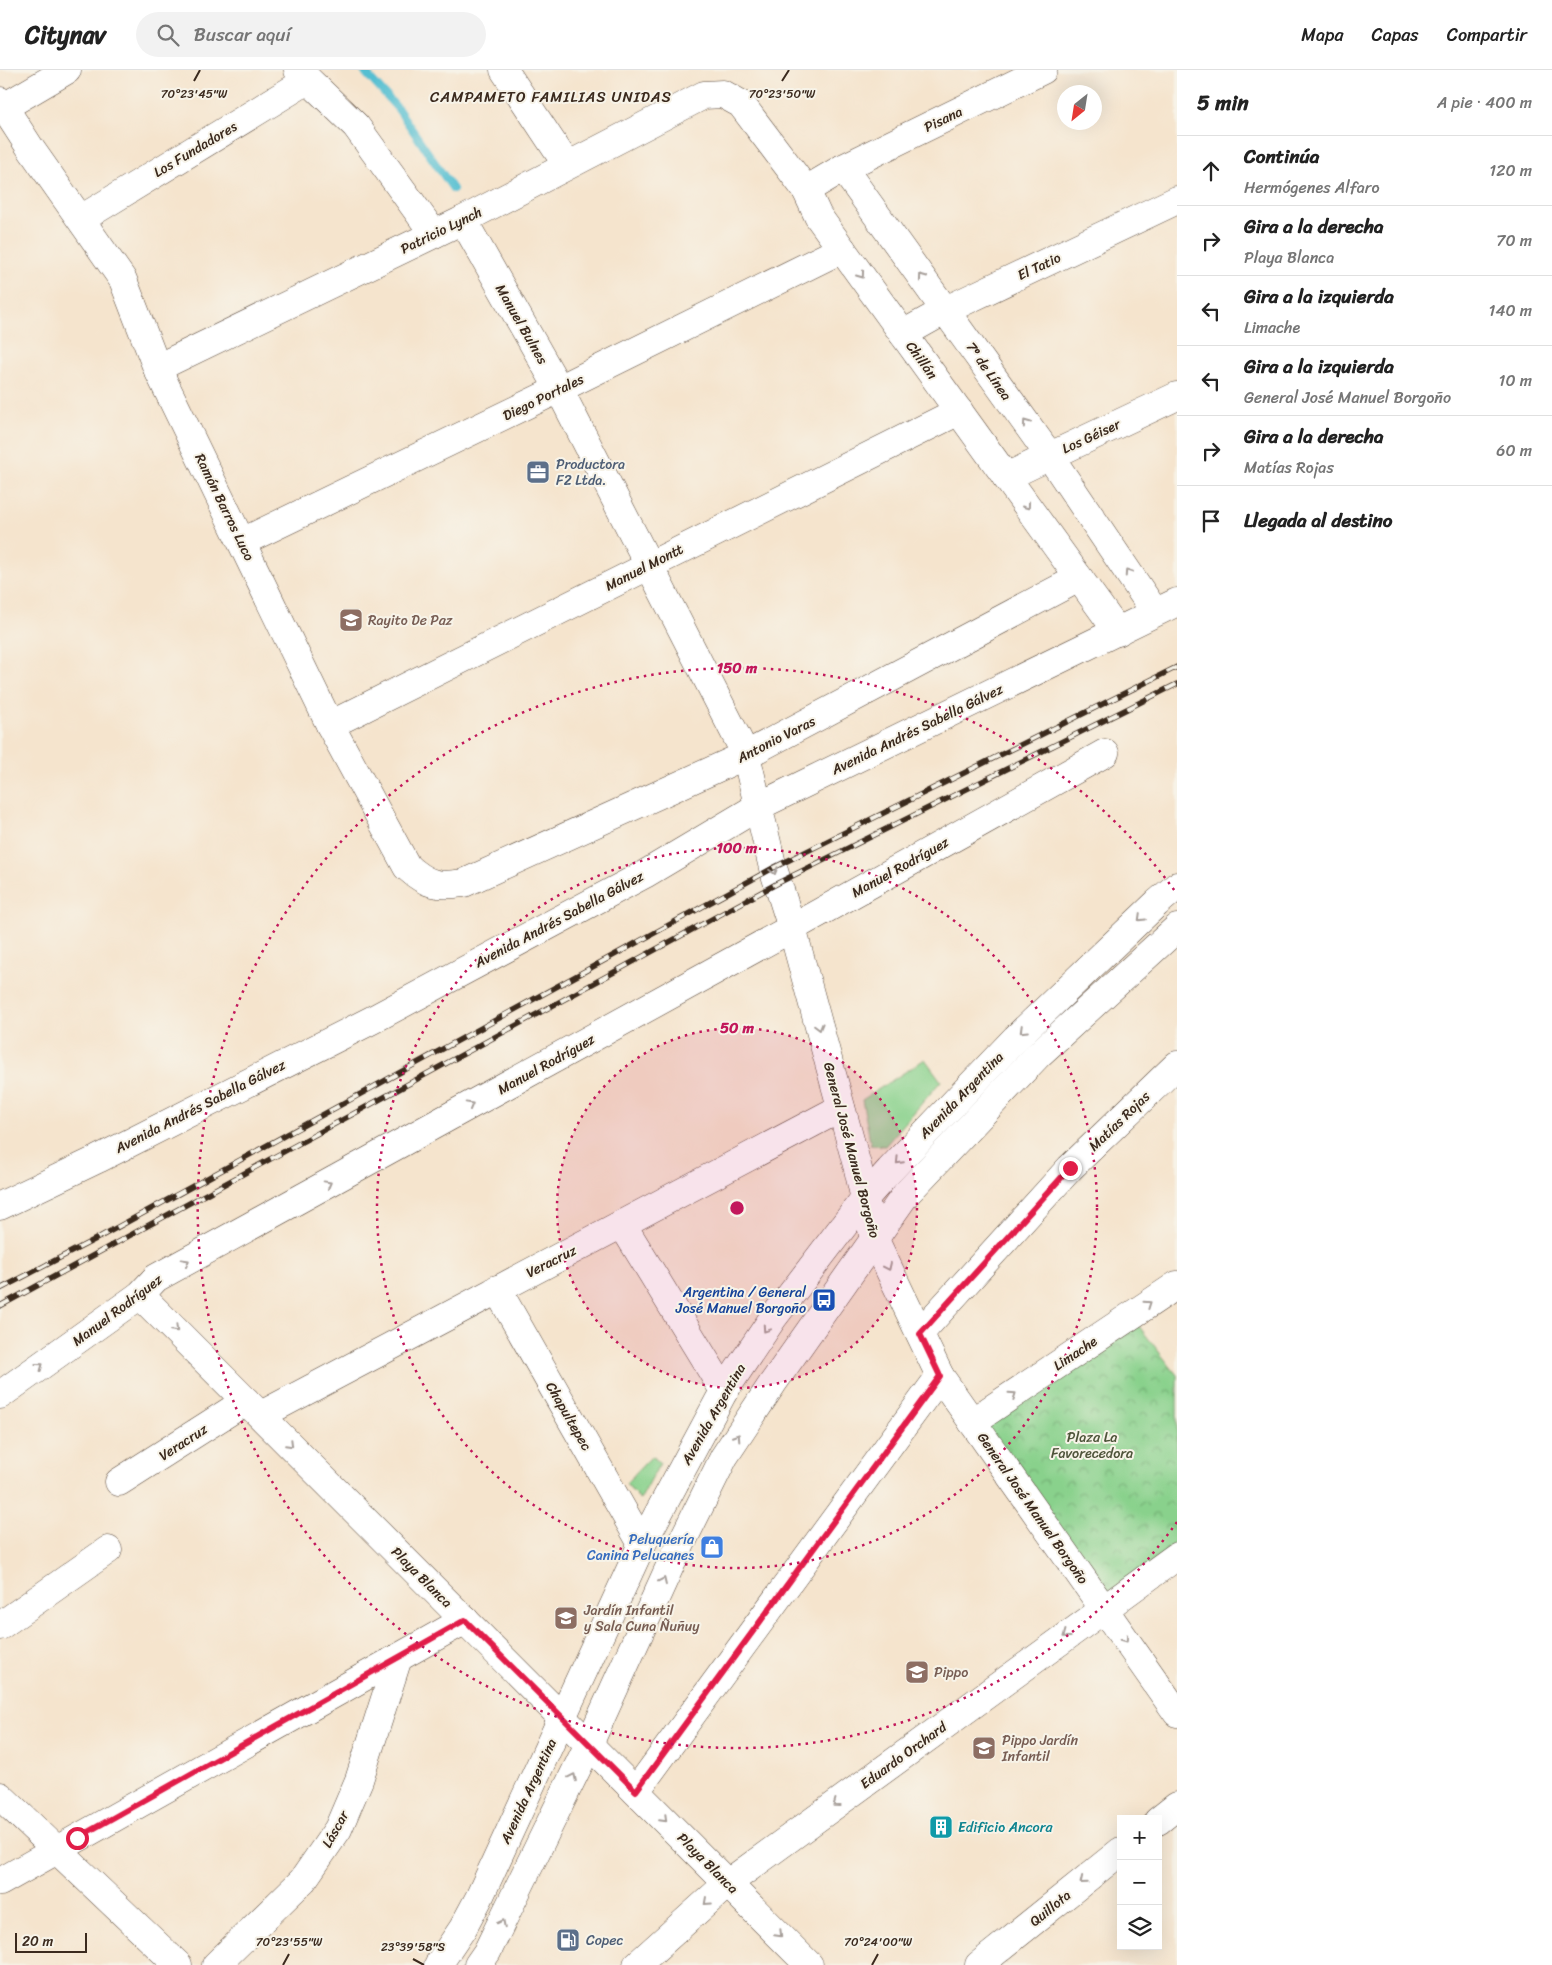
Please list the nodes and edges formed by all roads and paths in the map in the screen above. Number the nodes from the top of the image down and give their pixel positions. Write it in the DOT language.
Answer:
graph roads {
  1 [pos="67,70"];
  2 [pos="504,70"];
  3 [pos="1043,70"];
  4 [pos="303,75"];
  5 [pos="723,94"];
  6 [pos="2,104"];
  7 [pos="567,165"];
  8 [pos="843,168"];
  9 [pos="806,190"];
  10 [pos="1177,200"];
  11 [pos="81,218"];
  12 [pos="463,220"];
  13 [pos="434,234"];
  14 [pos="842,249"];
  15 [pos="946,310"];
  16 [pos="903,334"];
  17 [pos="157,368"];
  18 [pos="559,389"];
  19 [pos="1177,396"];
  20 [pos="959,411"];
  21 [pos="1049,455"];
  22 [pos="1006,477"];
  23 [pos="242,542"];
  24 [pos="649,565"];
  25 [pos="1079,578"];
  26 [pos="1166,607"];
  27 [pos="1118,632"];
  28 [pos="330,725"];
  29 [pos="1105,753"];
  30 [pos="746,755"];
  31 [pos="759,806"];
  32 [pos="464,883"];
  33 [pos="1177,886"];
  34 [pos="792,928"];
  35 [pos="1177,928"];
  36 [pos="1177,1065"];
  37 [pos="841,1108"];
  38 [pos="865,1198"];
  39 [pos="0,1206"];
  40 [pos="622,1224"];
  41 [pos="874,1238"];
  42 [pos="1177,1285"];
  43 [pos="496,1289"];
  44 [pos="140,1295"];
  45 [pos="920,1334"];
  46 [pos="940,1376"];
  47 [pos="724,1391"];
  48 [pos="0,1395"];
  49 [pos="254,1408"];
  50 [pos="972,1422"];
  51 [pos="119,1482"];
  52 [pos="642,1544"];
  53 [pos="108,1550"];
  54 [pos="1177,1556"];
  55 [pos="1103,1608"];
  56 [pos="465,1620"];
  57 [pos="0,1626"];
  58 [pos="398,1658"];
  59 [pos="1177,1713"];
  60 [pos="562,1717"];
  61 [pos="589,1744"];
  62 [pos="636,1791"];
  63 [pos="0,1796"];
  64 [pos="1177,1806"];
  65 [pos="1162,1818"];
  66 [pos="57,1850"];
  67 [pos="1117,1854"];
  68 [pos="0,1882"];
  69 [pos="728,1884"];
  70 [pos="178,1965"];
  71 [pos="216,1965"];
  72 [pos="438,1965"];
  73 [pos="478,1965"];
  74 [pos="637,1965"];
  75 [pos="809,1965"];
  76 [pos="979,1965"];
  1 -- 6 [label="street"];
  2 -- 7 [label="street"];
  3 -- 8 [label="street, Pisana"];
  4 -- 11 [label="street, Los Fundadores"];
  4 -- 13 [label="street"];
  5 -- 7 [label="street, Patricio Lynch"];
  5 -- 9 [label="street, Chillán"];
  6 -- 11 [label="street, Ramón Barros Luco"];
  7 -- 12 [label="street, Patricio Lynch"];
  8 -- 9 [label="street"];
  15 -- 8 [label="street, 7º de Línea, one-way"];
  9 -- 14 [label="street, Chillán"];
  10 -- 15 [label="street, El Tatio"];
  11 -- 17 [label="street, Ramón Barros Luco"];
  12 -- 13 [label="street, Patricio Lynch"];
  12 -- 18 [label="street, Manuel Bulnes"];
  13 -- 17 [label="street, Patricio Lynch"];
  14 -- 16 [label="street, Chillán, one-way"];
  14 -- 18 [label="street, Diego Portales"];
  15 -- 16 [label="street, El Tatio"];
  21 -- 15 [label="street, 7º de Línea, one-way"];
  16 -- 20 [label="street, Chillán"];
  17 -- 23 [label="street, Ramón Barros Luco"];
  18 -- 23 [label="street, Diego Portales"];
  18 -- 24 [label="street, Manuel Bulnes"];
  19 -- 21 [label="street, Los Géiser"];
  20 -- 22 [label="street, Chillán"];
  20 -- 24 [label="street, Manuel Montt"];
  21 -- 22 [label="street, Los Géiser"];
  26 -- 21 [label="street, 7º de Línea, one-way"];
  22 -- 25 [label="street, Chillán, one-way"];
  23 -- 28 [label="street, Ramón Barros Luco"];
  24 -- 28 [label="street, Manuel Montt"];
  24 -- 30 [label="street, Manuel Bulnes"];
  25 -- 27 [label="street, Chillán"];
  25 -- 30 [label="street, Antonio Varas"];
  26 -- 27 [label="street, Avenida Andrés Sabella Gálvez"];
  27 -- 31 [label="street, Avenida Andrés Sabella Gálvez"];
  28 -- 32 [label="street, Ramón Barros Luco"];
  29 -- 34 [label="street, Manuel Rodríguez"];
  30 -- 31 [label="street, Manuel Bulnes"];
  30 -- 32 [label="street, Antonio Varas"];
  31 -- 34 [label="street, General José Manuel Borgoño, one-way"];
  31 -- 39 [label="street, Avenida Andrés Sabella Gálvez"];
  33 -- 38 [label="street, Avenida Argentina, one-way"];
  34 -- 37 [label="street, General José Manuel Borgoño, one-way"];
  44 -- 34 [label="street, Manuel Rodríguez, one-way"];
  35 -- 41 [label="street, Avenida Argentina"];
  36 -- 45 [label="street, Matías Rojas"];
  37 -- 38 [label="street, General José Manuel Borgoño"];
  37 -- 40 [label="street, Veracruz"];
  38 -- 41 [label="street, General José Manuel Borgoño"];
  38 -- 47 [label="street, Avenida Argentina, one-way"];
  40 -- 43 [label="street, Veracruz"];
  40 -- 47 [label="street"];
  41 -- 45 [label="street, General José Manuel Borgoño, one-way"];
  61 -- 41 [label="street, Avenida Argentina, one-way"];
  50 -- 42 [label="street, Limache, one-way"];
  43 -- 49 [label="street, Veracruz"];
  43 -- 52 [label="street, Chapultepec"];
  48 -- 44 [label="street, Manuel Rodríguez, one-way"];
  44 -- 49 [label="street, Playa Blanca, one-way"];
  45 -- 46 [label="street, General José Manuel Borgoño"];
  46 -- 50 [label="street, General José Manuel Borgoño"];
  46 -- 62 [label="street"];
  47 -- 52 [label="street, Avenida Argentina"];
  49 -- 51 [label="street, Veracruz"];
  49 -- 56 [label="street, Playa Blanca, one-way"];
  50 -- 55 [label="street, General José Manuel Borgoño"];
  52 -- 60 [label="street, Avenida Argentina"];
  53 -- 57 [label="street"];
  54 -- 55 [label="street, Eduardo Orchard"];
  55 -- 59 [label="street, General José Manuel Borgoño, one-way"];
  55 -- 69 [label="street, Eduardo Orchard, one-way"];
  56 -- 58 [label="street"];
  56 -- 60 [label="street, Playa Blanca"];
  58 -- 66 [label="street"];
  58 -- 71 [label="street, Láscar"];
  60 -- 61 [label="street, Playa Blanca"];
  60 -- 72 [label="street, Avenida Argentina"];
  61 -- 62 [label="street, Playa Blanca"];
  73 -- 61 [label="street, Avenida Argentina, one-way"];
  62 -- 69 [label="street, Playa Blanca, one-way"];
  63 -- 66 [label="street"];
  64 -- 65 [label="street"];
  66 -- 68 [label="street"];
  66 -- 70 [label="street"];
  67 -- 76 [label="street, Quillota, one-way"];
  69 -- 74 [label="street, Eduardo Orchard, one-way"];
  69 -- 75 [label="street, Playa Blanca, one-way"];
}
